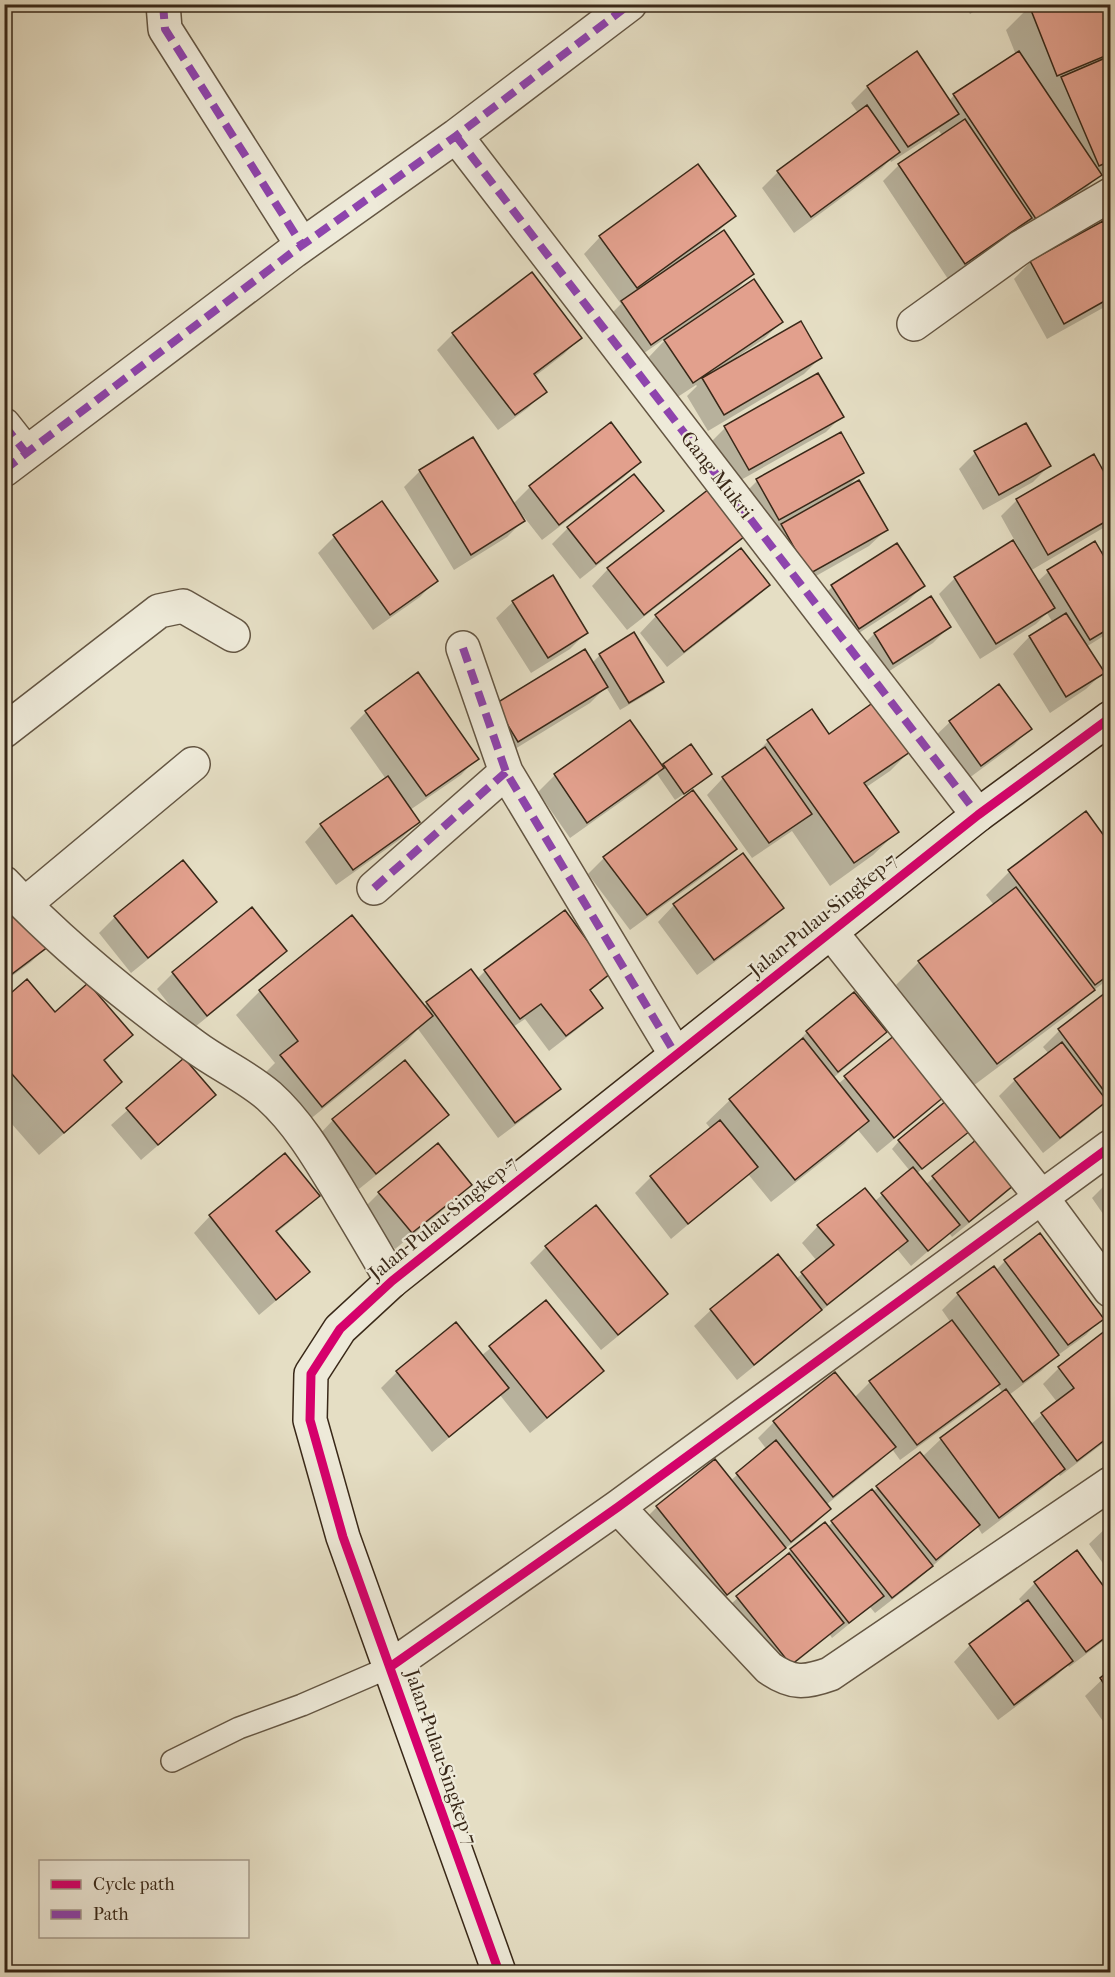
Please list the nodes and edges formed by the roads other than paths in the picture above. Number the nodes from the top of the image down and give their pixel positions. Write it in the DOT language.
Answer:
graph roads {
  1 [pos="163,4"];
  2 [pos="630,4"];
  3 [pos="456,136"];
  4 [pos="1110,195"];
  5 [pos="302,246"];
  6 [pos="914,324"];
  7 [pos="4,425"];
  8 [pos="15,461"];
  9 [pos="233,635"];
  10 [pos="463,648"];
  11 [pos="1110,718"];
  12 [pos="4,731"];
  13 [pos="193,764"];
  14 [pos="506,772"];
  15 [pos="978,815"];
  16 [pos="374,888"];
  17 [pos="15,893"];
  18 [pos="830,931"];
  19 [pos="676,1055"];
  20 [pos="1110,1148"];
  21 [pos="1042,1198"];
  22 [pos="392,1281"];
  23 [pos="1110,1290"];
  24 [pos="1110,1484"];
  25 [pos="618,1507"];
  26 [pos="390,1667"];
  27 [pos="172,1761"];
  28 [pos="499,1972"];
  1 -- 5 [label="street"];
  2 -- 3 [label="street"];
  3 -- 5 [label="street"];
  3 -- 15 [label="street, Gang Mukri"];
  4 -- 6 [label="street"];
  5 -- 8 [label="street"];
  7 -- 8 [label="street"];
  9 -- 12 [label="street"];
  10 -- 14 [label="street"];
  11 -- 15 [label="street, Jalan Pulau Singkep 7"];
  13 -- 17 [label="street"];
  14 -- 16 [label="street"];
  14 -- 19 [label="street"];
  15 -- 18 [label="street, Jalan Pulau Singkep 7"];
  17 -- 22 [label="street"];
  18 -- 19 [label="street, Jalan Pulau Singkep 7"];
  18 -- 21 [label="street"];
  19 -- 22 [label="street, Jalan Pulau Singkep 7"];
  20 -- 21 [label="street"];
  21 -- 23 [label="street"];
  21 -- 25 [label="street"];
  22 -- 26 [label="street, Jalan Pulau Singkep 7"];
  24 -- 25 [label="street"];
  25 -- 26 [label="street"];
  26 -- 27 [label="lane"];
  26 -- 28 [label="street, Jalan Pulau Singkep 7"];
}
